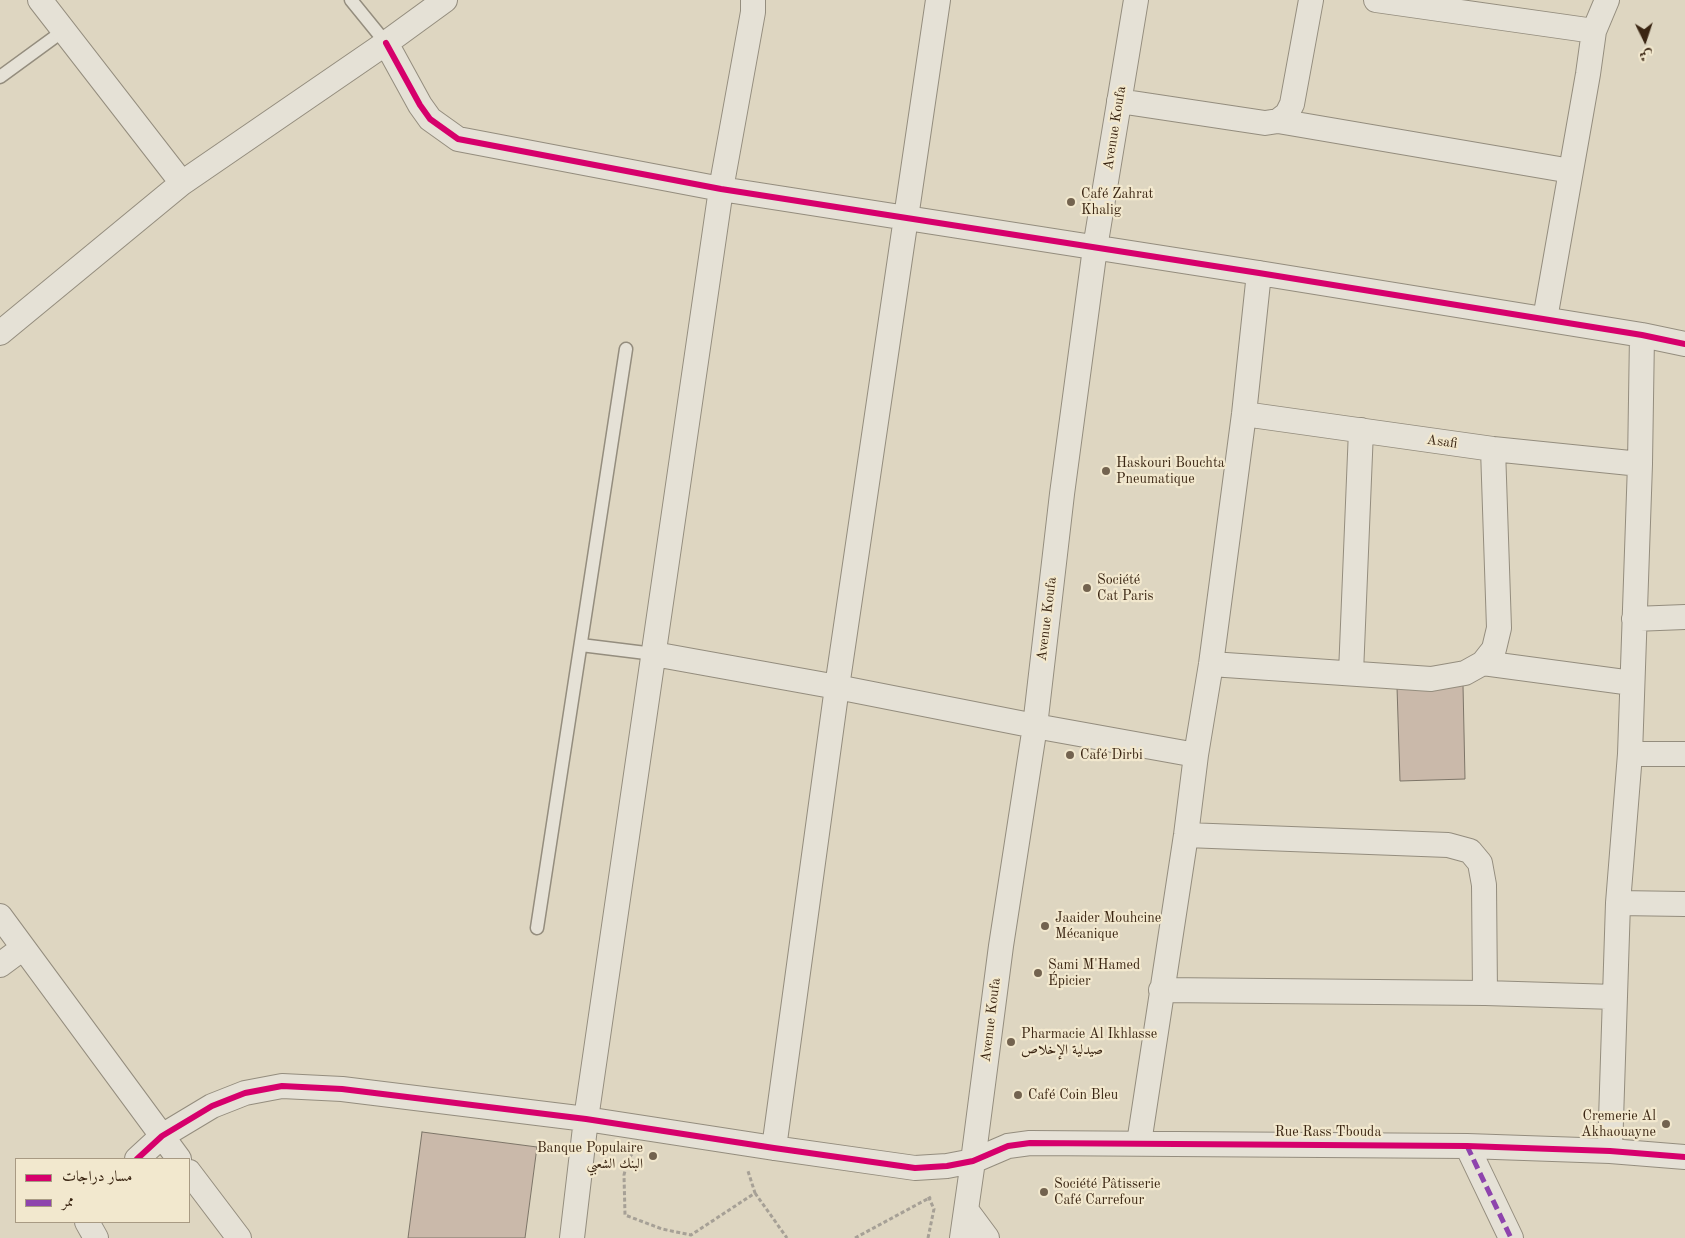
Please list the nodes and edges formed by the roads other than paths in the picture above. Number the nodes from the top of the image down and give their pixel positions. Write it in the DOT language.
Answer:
graph roads {
  1 [pos="40,0"];
  2 [pos="351,0"];
  3 [pos="445,0"];
  4 [pos="753,0"];
  5 [pos="938,0"];
  6 [pos="1136,0"];
  7 [pos="1311,0"];
  8 [pos="1376,0"];
  9 [pos="1607,0"];
  10 [pos="64,31"];
  11 [pos="1594,31"];
  12 [pos="386,43"];
  13 [pos="0,77"];
  14 [pos="1119,101"];
  15 [pos="1278,121"];
  16 [pos="1571,171"];
  17 [pos="182,183"];
  18 [pos="721,189"];
  19 [pos="906,218"];
  20 [pos="1095,248"];
  21 [pos="1259,273"];
  22 [pos="1545,319"];
  23 [pos="0,333"];
  24 [pos="1642,335"];
  25 [pos="1685,344"];
  26 [pos="626,349"];
  27 [pos="1244,414"];
  28 [pos="1361,430"];
  29 [pos="1493,449"];
  30 [pos="1640,464"];
  31 [pos="1685,617"];
  32 [pos="1634,619"];
  33 [pos="581,645"];
  34 [pos="654,654"];
  35 [pos="1483,663"];
  36 [pos="1211,664"];
  37 [pos="1351,673"];
  38 [pos="1632,683"];
  39 [pos="836,687"];
  40 [pos="1035,726"];
  41 [pos="1630,754"];
  42 [pos="1685,754"];
  43 [pos="1196,756"];
  44 [pos="1186,835"];
  45 [pos="1618,902"];
  46 [pos="1685,904"];
  47 [pos="0,916"];
  48 [pos="537,928"];
  49 [pos="23,948"];
  50 [pos="0,965"];
  51 [pos="1161,990"];
  52 [pos="1485,993"];
  53 [pos="1615,997"];
  54 [pos="586,1119"];
  55 [pos="162,1136"];
  56 [pos="1139,1143"];
  57 [pos="1467,1146"];
  58 [pos="774,1148"];
  59 [pos="1610,1151"];
  60 [pos="1685,1157"];
  61 [pos="138,1158"];
  62 [pos="179,1158"];
  63 [pos="973,1160"];
  64 [pos="190,1173"];
  65 [pos="967,1211"];
  66 [pos="88,1223"];
  67 [pos="96,1238"];
  68 [pos="239,1238"];
  69 [pos="572,1238"];
  70 [pos="962,1238"];
  71 [pos="987,1238"];
  72 [pos="1511,1238"];
  1 -- 10 [label="street"];
  2 -- 12 [label="lane"];
  3 -- 12 [label="street"];
  4 -- 18 [label="street"];
  5 -- 19 [label="street"];
  6 -- 14 [label="street, Avenue Koufa"];
  7 -- 15 [label="street"];
  8 -- 11 [label="street"];
  9 -- 11 [label="street"];
  10 -- 13 [label="lane"];
  10 -- 17 [label="street"];
  11 -- 16 [label="street"];
  12 -- 17 [label="street"];
  12 -- 18 [label="street"];
  14 -- 15 [label="street"];
  14 -- 20 [label="street, Avenue Koufa"];
  15 -- 16 [label="street"];
  16 -- 22 [label="street"];
  17 -- 23 [label="street"];
  18 -- 19 [label="street"];
  18 -- 34 [label="street"];
  19 -- 20 [label="street"];
  19 -- 39 [label="street"];
  20 -- 21 [label="street"];
  20 -- 40 [label="street, Avenue Koufa"];
  21 -- 22 [label="street"];
  21 -- 27 [label="street"];
  22 -- 24 [label="street"];
  24 -- 25 [label="street"];
  24 -- 30 [label="street"];
  26 -- 33 [label="lane"];
  27 -- 28 [label="street, Asafi"];
  27 -- 36 [label="street"];
  28 -- 29 [label="street, Asafi"];
  28 -- 37 [label="street"];
  29 -- 30 [label="street, Asafi"];
  29 -- 35 [label="street"];
  30 -- 32 [label="street"];
  31 -- 32 [label="street"];
  32 -- 38 [label="street"];
  33 -- 34 [label="lane"];
  33 -- 48 [label="lane"];
  34 -- 39 [label="street"];
  34 -- 54 [label="street"];
  35 -- 37 [label="street"];
  35 -- 38 [label="street"];
  36 -- 37 [label="street"];
  36 -- 43 [label="street"];
  38 -- 41 [label="street"];
  39 -- 40 [label="street"];
  39 -- 58 [label="street"];
  40 -- 43 [label="street"];
  40 -- 63 [label="street, Avenue Koufa"];
  41 -- 42 [label="street"];
  41 -- 45 [label="street"];
  43 -- 44 [label="street"];
  44 -- 51 [label="street"];
  44 -- 52 [label="street"];
  45 -- 46 [label="street"];
  45 -- 53 [label="street"];
  47 -- 49 [label="street"];
  49 -- 50 [label="street"];
  49 -- 55 [label="street"];
  51 -- 52 [label="street"];
  51 -- 56 [label="street"];
  52 -- 53 [label="street"];
  53 -- 59 [label="street"];
  54 -- 55 [label="street, Rue Rass Tbouda"];
  54 -- 58 [label="street, Rue Rass Tbouda"];
  54 -- 69 [label="street"];
  55 -- 61 [label="street, Rue Rass Tbouda"];
  55 -- 62 [label="street"];
  56 -- 57 [label="street, Rue Rass Tbouda"];
  56 -- 63 [label="street, Rue Rass Tbouda"];
  57 -- 59 [label="street, Rue Rass Tbouda"];
  57 -- 72 [label="street"];
  58 -- 63 [label="street, Rue Rass Tbouda"];
  59 -- 60 [label="street, Rue Rass Tbouda"];
  63 -- 65 [label="street, Avenue Koufa"];
  64 -- 68 [label="street"];
  65 -- 70 [label="street, Avenue Koufa"];
  65 -- 71 [label="street"];
  66 -- 67 [label="street"];
}
